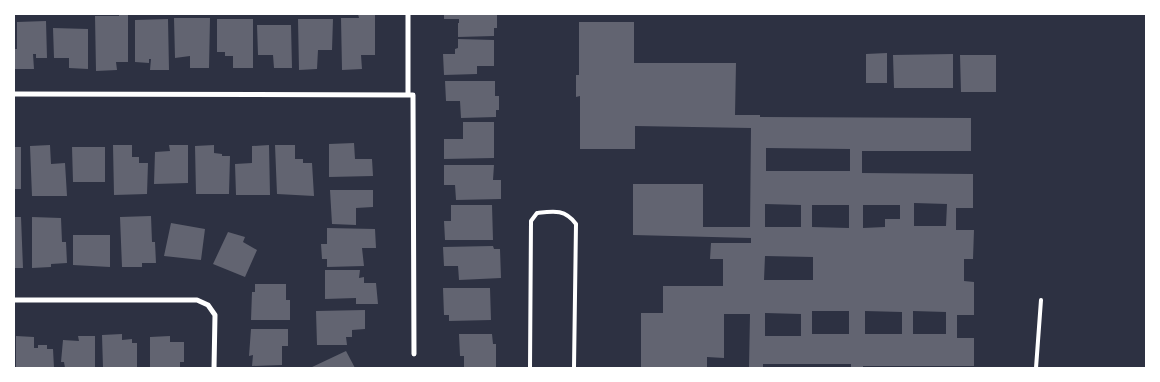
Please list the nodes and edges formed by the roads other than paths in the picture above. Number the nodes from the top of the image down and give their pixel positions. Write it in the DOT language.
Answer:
graph roads {
  1 [pos="408,14"];
  2 [pos="14,94"];
  3 [pos="408,95"];
  4 [pos="14,300"];
  5 [pos="1041,300"];
  6 [pos="414,354"];
  7 [pos="214,368"];
  8 [pos="530,368"];
  9 [pos="574,368"];
  10 [pos="1036,368"];
  1 -- 3 [label="street"];
  2 -- 3 [label="street"];
  3 -- 6 [label="street"];
  4 -- 7 [label="street"];
  5 -- 10 [label="lane"];
  8 -- 9 [label="lane"];
}
